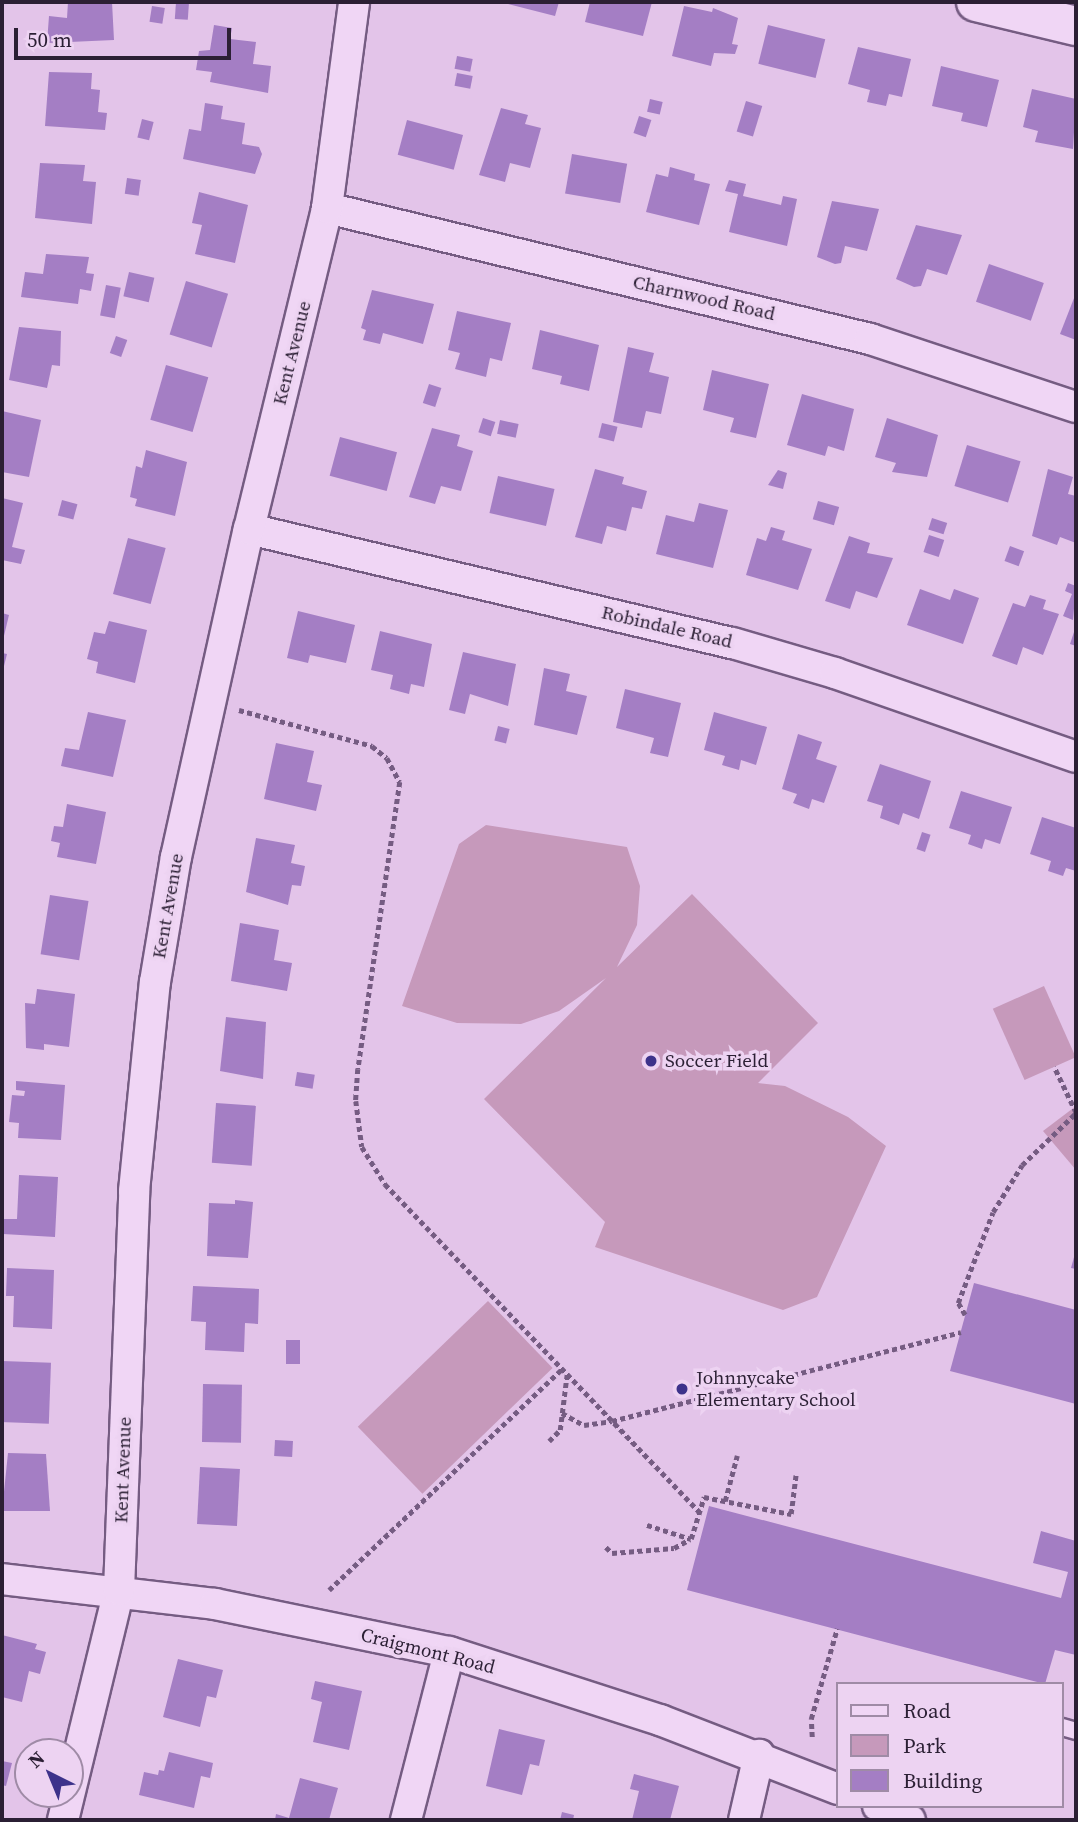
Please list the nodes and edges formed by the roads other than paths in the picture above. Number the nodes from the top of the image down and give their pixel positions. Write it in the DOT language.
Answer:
graph roads {
  1 [pos="354,2"];
  2 [pos="976,2"];
  3 [pos="1076,26"];
  4 [pos="327,208"];
  5 [pos="1076,408"];
  6 [pos="249,529"];
  7 [pos="1076,757"];
  8 [pos="2,1579"];
  9 [pos="119,1590"];
  10 [pos="449,1652"];
  11 [pos="759,1755"];
  12 [pos="836,1788"];
  13 [pos="883,1808"];
  14 [pos="63,1820"];
  15 [pos="406,1820"];
  16 [pos="744,1820"];
  17 [pos="911,1820"];
  1 -- 4 [label="street, Kent Avenue"];
  2 -- 3 [label="main road"];
  4 -- 5 [label="street, Charnwood Road"];
  4 -- 6 [label="street, Kent Avenue"];
  6 -- 7 [label="street, Robindale Road"];
  6 -- 9 [label="street, Kent Avenue"];
  8 -- 9 [label="street, Craigmont Road"];
  9 -- 10 [label="street, Craigmont Road"];
  9 -- 14 [label="street, Kent Avenue"];
  10 -- 11 [label="street, Craigmont Road"];
  10 -- 15 [label="street"];
  11 -- 12 [label="street, Craigmont Road"];
  11 -- 16 [label="street"];
  13 -- 17 [label="street"];
}
